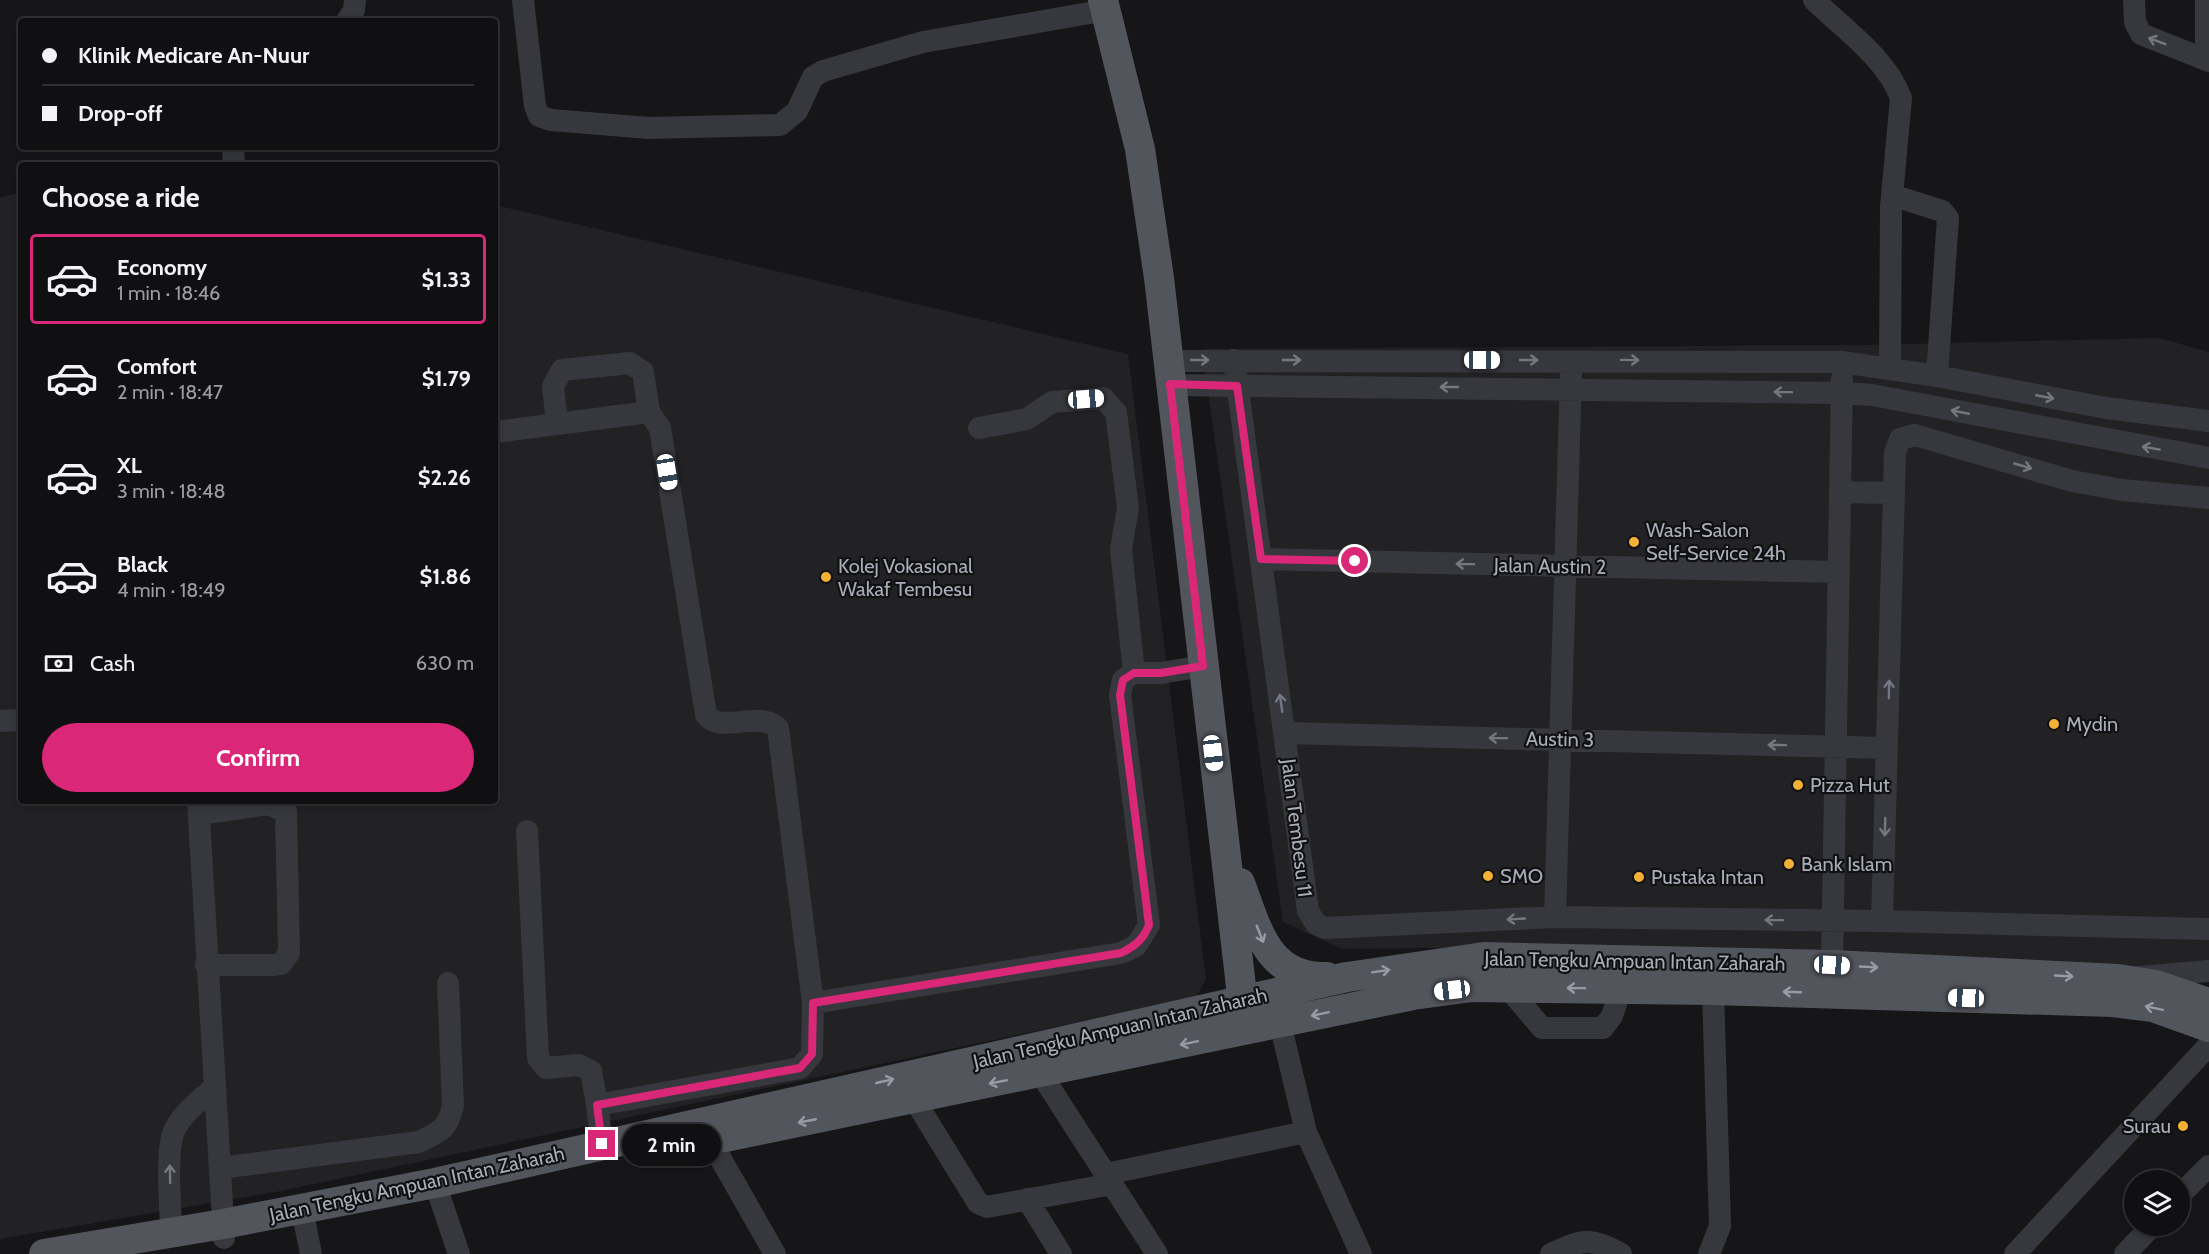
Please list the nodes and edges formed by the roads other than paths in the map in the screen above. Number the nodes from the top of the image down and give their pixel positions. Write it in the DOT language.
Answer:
graph roads {
  1 [pos="356,0"];
  2 [pos="523,0"];
  3 [pos="1814,0"];
  4 [pos="2134,0"];
  5 [pos="2206,0"];
  6 [pos="1105,5"];
  7 [pos="349,18"];
  8 [pos="2208,60"];
  9 [pos="1892,195"];
  10 [pos="1234,360"];
  11 [pos="1572,360"];
  12 [pos="1842,362"];
  13 [pos="1890,368"];
  14 [pos="1168,373"];
  15 [pos="1937,376"];
  16 [pos="1237,386"];
  17 [pos="1571,388"];
  18 [pos="1842,393"];
  19 [pos="649,412"];
  20 [pos="2209,421"];
  21 [pos="557,423"];
  22 [pos="979,428"];
  23 [pos="498,432"];
  24 [pos="2209,458"];
  25 [pos="1840,492"];
  26 [pos="1894,493"];
  27 [pos="2209,498"];
  28 [pos="1261,559"];
  29 [pos="1566,566"];
  30 [pos="1839,572"];
  31 [pos="1203,666"];
  32 [pos="1134,673"];
  33 [pos="0,720"];
  34 [pos="18,720"];
  35 [pos="1285,732"];
  36 [pos="1561,740"];
  37 [pos="1836,746"];
  38 [pos="1887,748"];
  39 [pos="199,807"];
  40 [pos="527,831"];
  41 [pos="1224,841"];
  42 [pos="1555,917"];
  43 [pos="1832,921"];
  44 [pos="1882,921"];
  45 [pos="2209,929"];
  46 [pos="1236,945"];
  47 [pos="206,965"];
  48 [pos="1832,965"];
  49 [pos="2209,971"];
  50 [pos="1347,977"];
  51 [pos="2118,979"];
  52 [pos="448,983"];
  53 [pos="1508,988"];
  54 [pos="1621,989"];
  55 [pos="1713,990"];
  56 [pos="1242,1001"];
  57 [pos="813,1003"];
  58 [pos="2209,1003"];
  59 [pos="1183,1014"];
  60 [pos="1280,1023"];
  61 [pos="2209,1027"];
  62 [pos="1246,1031"];
  63 [pos="2209,1045"];
  64 [pos="1041,1074"];
  65 [pos="214,1087"];
  66 [pos="914,1099"];
  67 [pos="597,1105"];
  68 [pos="707,1131"];
  69 [pos="1306,1132"];
  70 [pos="602,1144"];
  71 [pos="2209,1166"];
  72 [pos="220,1168"];
  73 [pos="1109,1179"];
  74 [pos="2190,1186"];
  75 [pos="436,1189"];
  76 [pos="1027,1199"];
  77 [pos="303,1216"];
  78 [pos="224,1231"];
  79 [pos="171,1233"];
  80 [pos="2145,1236"];
  81 [pos="2134,1252"];
  82 [pos="44,1254"];
  83 [pos="133,1254"];
  84 [pos="311,1254"];
  85 [pos="459,1254"];
  86 [pos="775,1254"];
  87 [pos="1061,1254"];
  88 [pos="1157,1254"];
  89 [pos="1360,1254"];
  90 [pos="1551,1254"];
  91 [pos="1621,1254"];
  92 [pos="1709,1254"];
  93 [pos="2015,1254"];
  1 -- 7 [label="street"];
  2 -- 6 [label="street"];
  3 -- 9 [label="street"];
  8 -- 4 [label="street, one-way"];
  5 -- 8 [label="street"];
  6 -- 14 [label="main road"];
  9 -- 13 [label="street"];
  9 -- 15 [label="street"];
  10 -- 11 [label="street, one-way"];
  14 -- 10 [label="street, one-way"];
  10 -- 16 [label="street, Jalan Tembesu 11"];
  11 -- 12 [label="street, one-way"];
  11 -- 17 [label="street"];
  12 -- 13 [label="street"];
  12 -- 18 [label="street"];
  13 -- 15 [label="street"];
  14 -- 16 [label="street"];
  14 -- 31 [label="main road"];
  15 -- 20 [label="street, one-way"];
  17 -- 16 [label="street, one-way"];
  16 -- 28 [label="street, Jalan Tembesu 11"];
  18 -- 17 [label="street, one-way"];
  17 -- 29 [label="street"];
  24 -- 18 [label="street, one-way"];
  18 -- 25 [label="street"];
  19 -- 21 [label="street"];
  19 -- 21 [label="street"];
  19 -- 57 [label="street"];
  21 -- 23 [label="street"];
  22 -- 32 [label="street"];
  25 -- 26 [label="street"];
  25 -- 30 [label="street"];
  26 -- 27 [label="street, one-way"];
  38 -- 26 [label="street, one-way"];
  29 -- 28 [label="street, Jalan Austin 2, one-way"];
  35 -- 28 [label="street, Jalan Tembesu 11, one-way"];
  29 -- 30 [label="street, Jalan Austin 2"];
  29 -- 36 [label="street"];
  30 -- 37 [label="street"];
  31 -- 32 [label="street"];
  31 -- 41 [label="main road"];
  32 -- 57 [label="street"];
  33 -- 34 [label="street"];
  36 -- 35 [label="street, Austin 3, one-way"];
  42 -- 35 [label="street, Jalan Tembesu 11, one-way"];
  37 -- 36 [label="street, Austin 3, one-way"];
  36 -- 42 [label="street"];
  37 -- 38 [label="street, Austin 3"];
  37 -- 43 [label="street"];
  38 -- 44 [label="street, one-way"];
  39 -- 47 [label="street"];
  39 -- 47 [label="street"];
  40 -- 67 [label="street"];
  41 -- 46 [label="main road"];
  41 -- 50 [label="main road, one-way"];
  43 -- 42 [label="street, Jalan Tembesu 11, one-way"];
  43 -- 44 [label="street, Jalan Tembesu 11"];
  43 -- 48 [label="street"];
  44 -- 45 [label="street, Jalan Tembesu 11"];
  46 -- 56 [label="main road"];
  46 -- 59 [label="main road"];
  47 -- 65 [label="street"];
  50 -- 48 [label="main road, Jalan Tengku Ampuan Intan Zaharah, one-way"];
  48 -- 51 [label="main road, Jalan Tengku Ampuan Intan Zaharah, one-way"];
  49 -- 51 [label="street"];
  50 -- 56 [label="main road, Jalan Tengku Ampuan Intan Zaharah"];
  51 -- 58 [label="main road, Jalan Tengku Ampuan Intan Zaharah"];
  52 -- 72 [label="street"];
  54 -- 53 [label="main road, Jalan Tengku Ampuan Intan Zaharah, one-way"];
  53 -- 54 [label="street"];
  53 -- 60 [label="main road, Jalan Tengku Ampuan Intan Zaharah, one-way"];
  54 -- 55 [label="main road, Jalan Tengku Ampuan Intan Zaharah"];
  61 -- 55 [label="main road, Jalan Tengku Ampuan Intan Zaharah, one-way"];
  55 -- 92 [label="street"];
  56 -- 59 [label="main road, Jalan Tengku Ampuan Intan Zaharah"];
  56 -- 62 [label="main road"];
  57 -- 67 [label="street"];
  68 -- 59 [label="main road, Jalan Tengku Ampuan Intan Zaharah, one-way"];
  60 -- 62 [label="main road, Jalan Tengku Ampuan Intan Zaharah"];
  60 -- 69 [label="street"];
  62 -- 64 [label="main road, Jalan Tengku Ampuan Intan Zaharah, one-way"];
  63 -- 93 [label="street"];
  64 -- 66 [label="main road, Jalan Tengku Ampuan Intan Zaharah, one-way"];
  64 -- 73 [label="street"];
  65 -- 72 [label="street"];
  79 -- 65 [label="street, one-way"];
  66 -- 68 [label="main road, Jalan Tengku Ampuan Intan Zaharah, one-way"];
  66 -- 76 [label="street"];
  67 -- 70 [label="street"];
  68 -- 70 [label="main road, Jalan Tengku Ampuan Intan Zaharah"];
  68 -- 75 [label="main road, Jalan Tengku Ampuan Intan Zaharah"];
  68 -- 86 [label="street"];
  69 -- 73 [label="street"];
  69 -- 89 [label="street"];
  70 -- 75 [label="main road, Jalan Tengku Ampuan Intan Zaharah"];
  71 -- 74 [label="street"];
  72 -- 78 [label="street"];
  73 -- 76 [label="street"];
  73 -- 88 [label="street"];
  75 -- 77 [label="main road, Jalan Tengku Ampuan Intan Zaharah"];
  75 -- 85 [label="street"];
  76 -- 87 [label="street"];
  77 -- 78 [label="main road, Jalan Tengku Ampuan Intan Zaharah"];
  77 -- 84 [label="street"];
  78 -- 79 [label="main road, Jalan Tengku Ampuan Intan Zaharah"];
  78 -- 83 [label="main road, Jalan Tengku Ampuan Intan Zaharah"];
  79 -- 82 [label="main road, Jalan Tengku Ampuan Intan Zaharah"];
  80 -- 81 [label="street"];
  90 -- 91 [label="street"];
}
